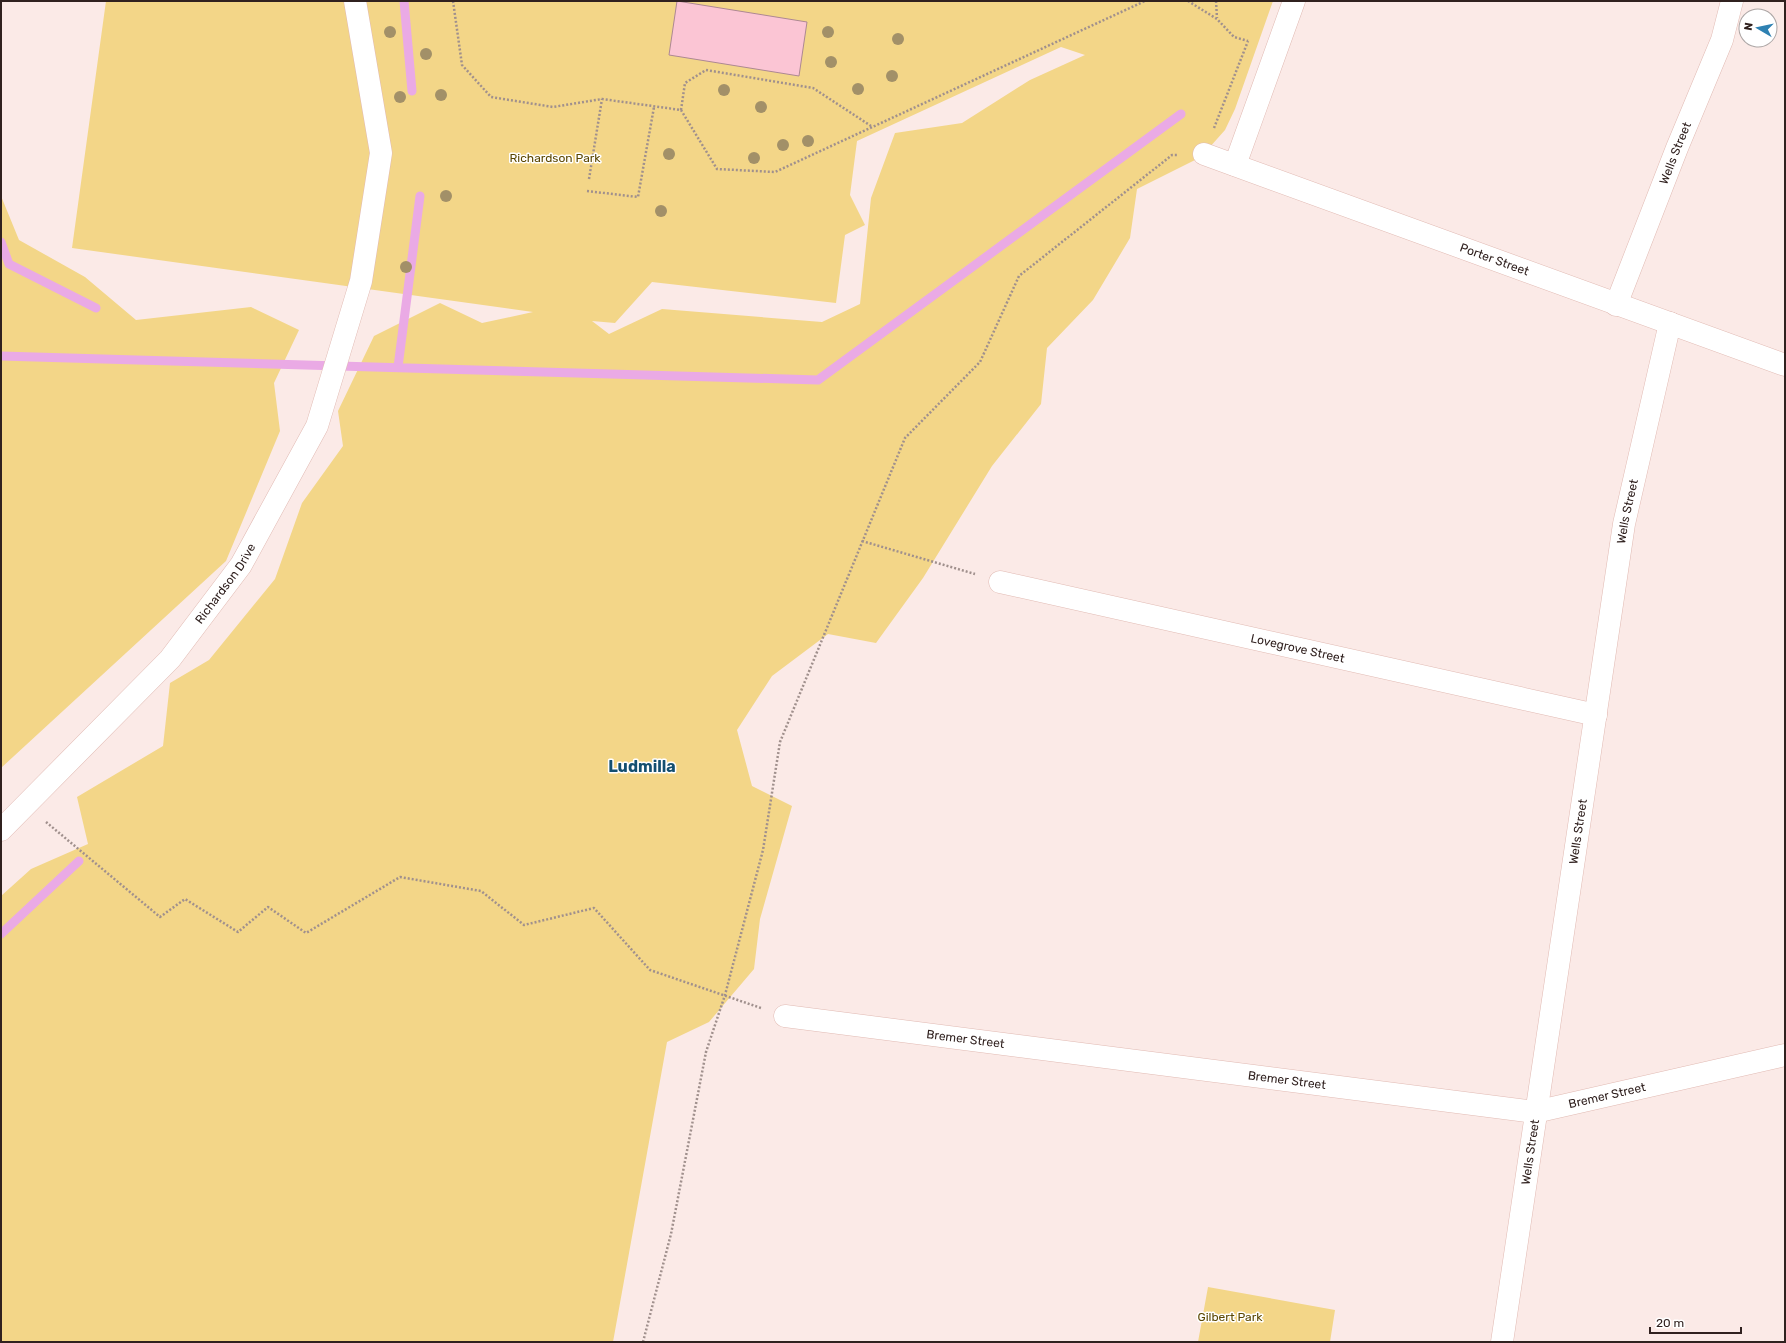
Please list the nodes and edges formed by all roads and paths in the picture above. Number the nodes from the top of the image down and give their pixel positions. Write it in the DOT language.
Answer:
graph roads {
  1 [pos="355,1"];
  2 [pos="453,1"];
  3 [pos="1145,1"];
  4 [pos="1188,1"];
  5 [pos="1216,1"];
  6 [pos="1294,1"];
  7 [pos="1732,1"];
  8 [pos="1217,19"];
  9 [pos="1248,41"];
  10 [pos="1277,50"];
  11 [pos="602,100"];
  12 [pos="654,107"];
  13 [pos="681,110"];
  14 [pos="871,126"];
  15 [pos="1204,154"];
  16 [pos="1235,165"];
  17 [pos="589,179"];
  18 [pos="587,190"];
  19 [pos="1616,305"];
  20 [pos="1670,323"];
  21 [pos="1785,365"];
  22 [pos="862,541"];
  23 [pos="1000,582"];
  24 [pos="1596,715"];
  25 [pos="25,805"];
  26 [pos="1,830"];
  27 [pos="725,995"];
  28 [pos="785,1016"];
  29 [pos="1785,1055"];
  30 [pos="1535,1112"];
  31 [pos="643,1342"];
  32 [pos="1502,1342"];
  1 -- 25 [label="street, Richardson Drive"];
  2 -- 11 [label="path"];
  3 -- 14 [label="path"];
  4 -- 8 [label="path"];
  5 -- 8 [label="path"];
  6 -- 10 [label="street"];
  7 -- 19 [label="street, Wells Street"];
  8 -- 9 [label="path"];
  9 -- 10 [label="path"];
  9 -- 15 [label="path"];
  10 -- 16 [label="street"];
  11 -- 12 [label="path"];
  11 -- 17 [label="path"];
  12 -- 13 [label="path"];
  12 -- 18 [label="path"];
  13 -- 14 [label="path"];
  13 -- 14 [label="path"];
  15 -- 16 [label="street, Porter Street"];
  15 -- 22 [label="path"];
  16 -- 19 [label="street, Porter Street"];
  19 -- 20 [label="street, Porter Street"];
  20 -- 21 [label="street, Porter Street"];
  20 -- 24 [label="street, Wells Street"];
  22 -- 23 [label="path"];
  22 -- 27 [label="path"];
  23 -- 24 [label="street, Lovegrove Street"];
  24 -- 30 [label="street, Wells Street"];
  25 -- 26 [label="street, Richardson Drive"];
  25 -- 27 [label="path"];
  27 -- 28 [label="path"];
  27 -- 31 [label="path"];
  28 -- 30 [label="street, Bremer Street"];
  29 -- 30 [label="street, Bremer Street"];
  30 -- 32 [label="street, Wells Street"];
}
